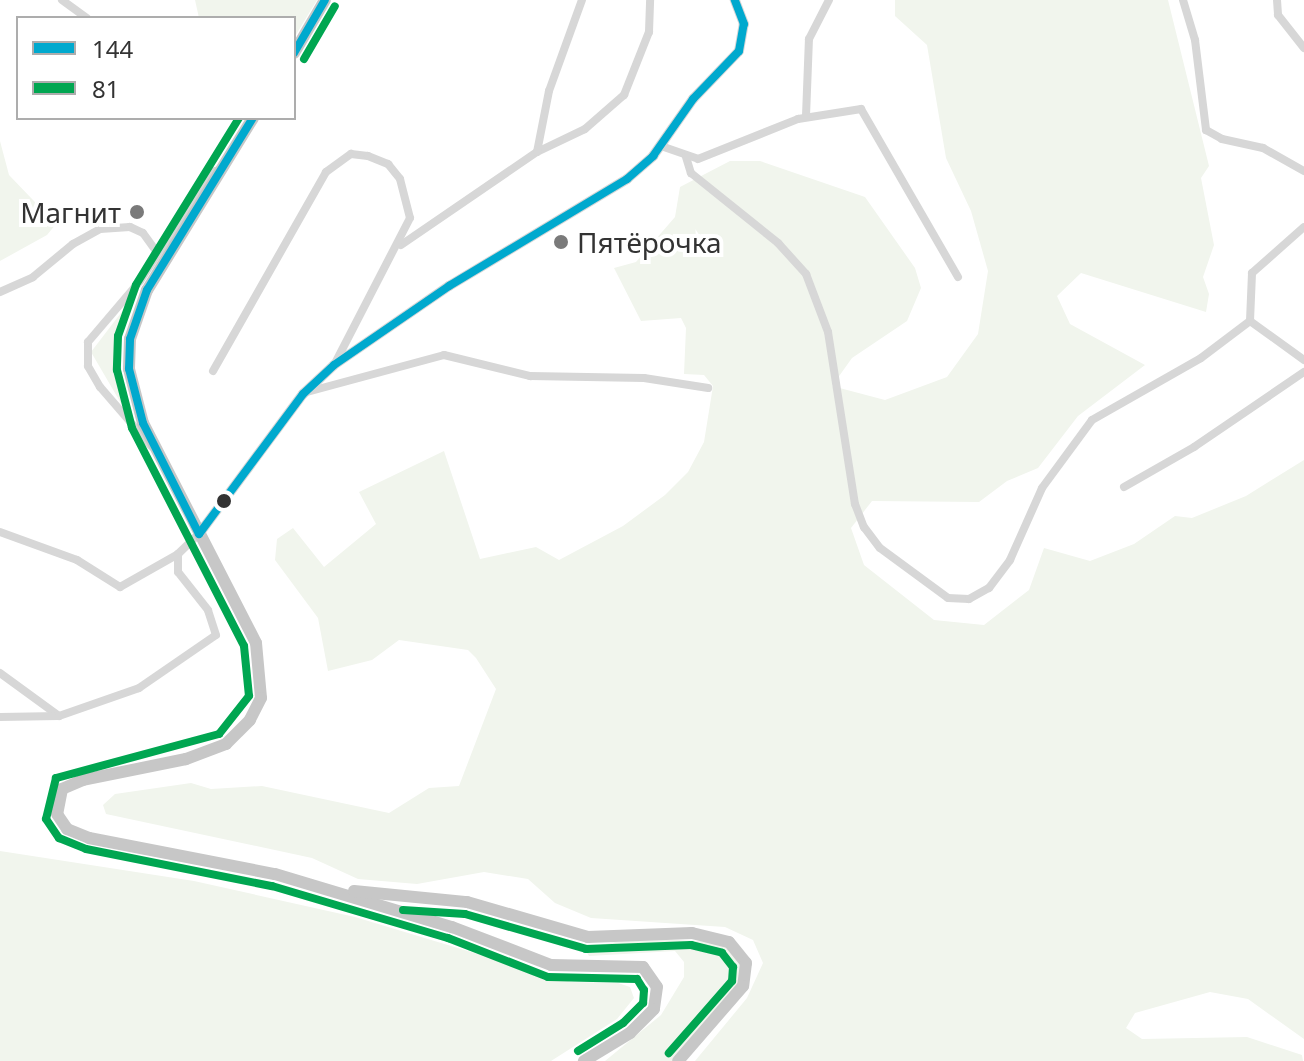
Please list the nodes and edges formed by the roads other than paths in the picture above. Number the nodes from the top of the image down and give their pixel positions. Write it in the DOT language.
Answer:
graph roads {
  1 [pos="62,0"];
  2 [pos="325,0"];
  3 [pos="582,0"];
  4 [pos="650,0"];
  5 [pos="735,0"];
  6 [pos="829,0"];
  7 [pos="1183,0"];
  8 [pos="1277,0"];
  9 [pos="84,16"];
  10 [pos="1304,48"];
  11 [pos="296,50"];
  12 [pos="806,116"];
  13 [pos="252,120"];
  14 [pos="661,146"];
  15 [pos="537,152"];
  16 [pos="686,157"];
  17 [pos="220,170"];
  18 [pos="1304,171"];
  19 [pos="1304,227"];
  20 [pos="400,245"];
  21 [pos="156,251"];
  22 [pos="958,277"];
  23 [pos="0,292"];
  24 [pos="1250,321"];
  25 [pos="1304,360"];
  26 [pos="334,365"];
  27 [pos="213,371"];
  28 [pos="1304,372"];
  29 [pos="708,388"];
  30 [pos="303,394"];
  31 [pos="160,456"];
  32 [pos="1124,487"];
  33 [pos="0,532"];
  34 [pos="199,534"];
  35 [pos="178,554"];
  36 [pos="0,673"];
  37 [pos="59,716"];
  38 [pos="0,717"];
  39 [pos="296,880"];
  40 [pos="452,899"];
  41 [pos="441,924"];
  42 [pos="584,1061"];
  43 [pos="678,1061"];
  1 -- 9 [label="street"];
  2 -- 11 [label="highway"];
  3 -- 15 [label="street"];
  4 -- 15 [label="street"];
  5 -- 14 [label="street"];
  6 -- 12 [label="street"];
  7 -- 18 [label="street"];
  8 -- 10 [label="street"];
  12 -- 16 [label="street"];
  12 -- 22 [label="street"];
  13 -- 17 [label="highway"];
  14 -- 16 [label="street"];
  14 -- 26 [label="street"];
  15 -- 20 [label="street"];
  16 -- 24 [label="street"];
  17 -- 21 [label="street"];
  17 -- 31 [label="highway"];
  19 -- 24 [label="street"];
  20 -- 26 [label="street"];
  20 -- 27 [label="street"];
  21 -- 23 [label="street"];
  21 -- 31 [label="street"];
  24 -- 25 [label="street"];
  26 -- 30 [label="street"];
  28 -- 32 [label="street"];
  29 -- 30 [label="street"];
  30 -- 34 [label="street"];
  31 -- 34 [label="highway"];
  33 -- 35 [label="street"];
  34 -- 35 [label="street"];
  34 -- 39 [label="highway"];
  35 -- 37 [label="street"];
  36 -- 37 [label="street"];
  37 -- 38 [label="street"];
  39 -- 40 [label="highway"];
  39 -- 41 [label="highway"];
  40 -- 41 [label="highway"];
  40 -- 43 [label="highway"];
  41 -- 42 [label="highway"];
}
